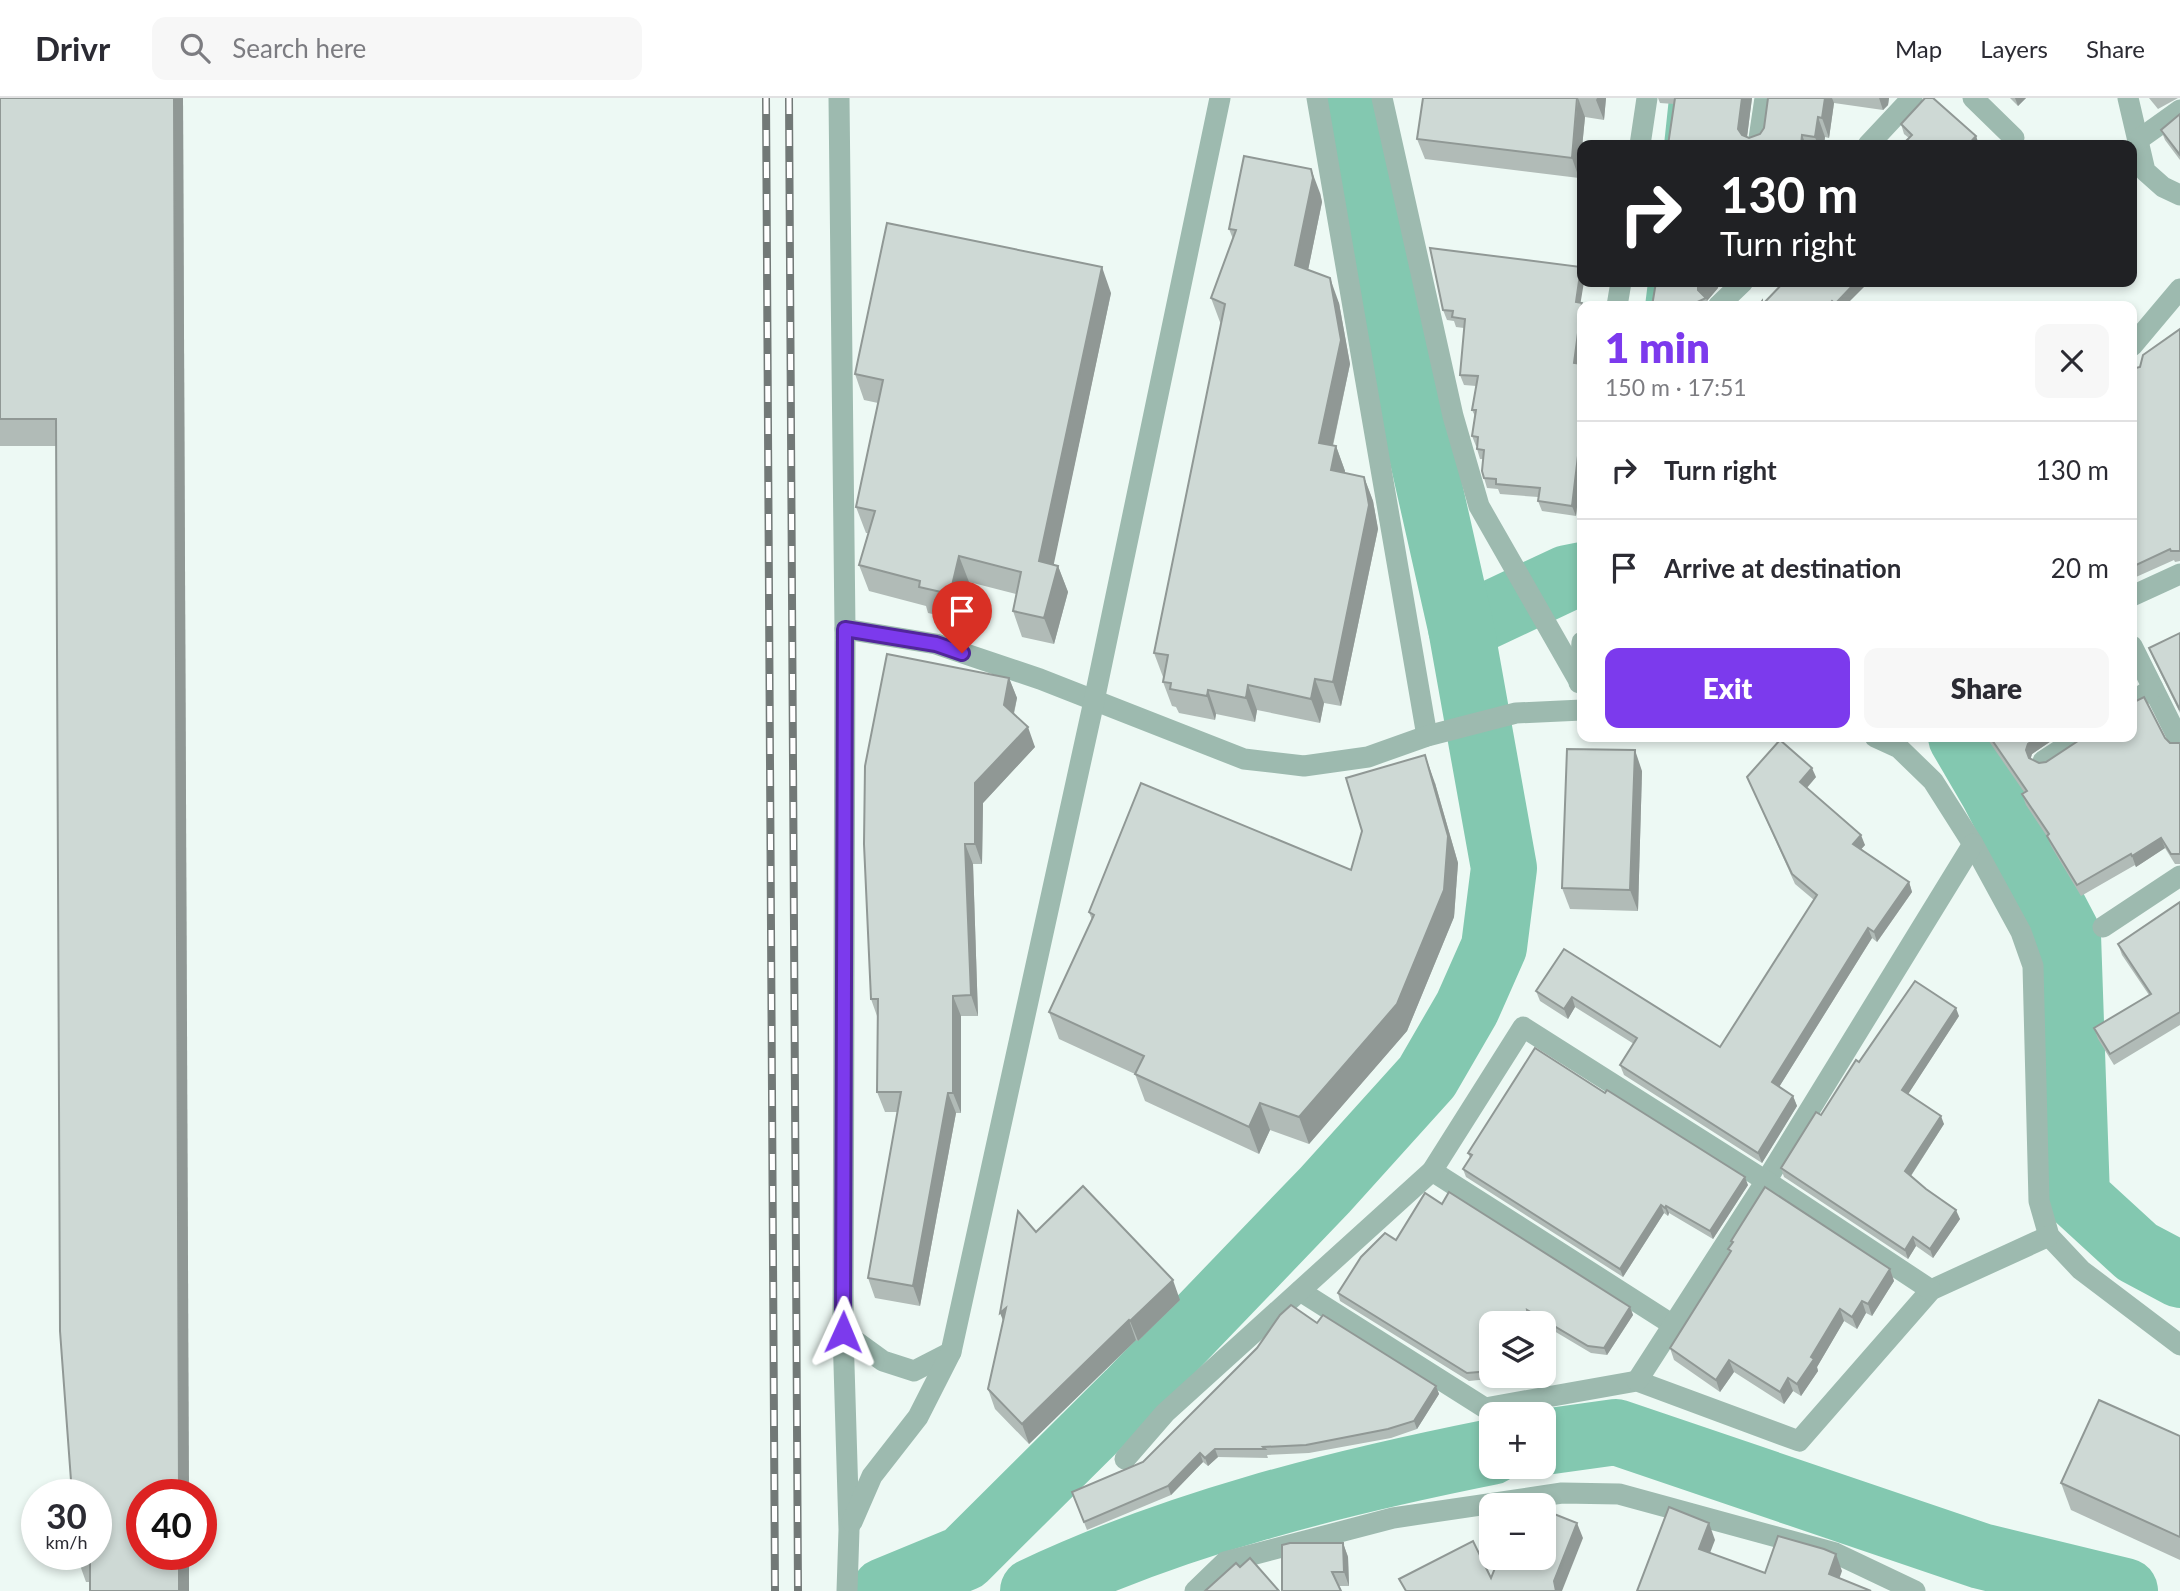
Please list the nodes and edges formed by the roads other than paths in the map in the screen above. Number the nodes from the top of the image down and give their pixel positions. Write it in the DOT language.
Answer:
graph roads {
  1 [pos="839,98"];
  2 [pos="1220,98"];
  3 [pos="1317,98"];
  4 [pos="1382,98"];
  5 [pos="1647,98"];
  6 [pos="1765,98"];
  7 [pos="1912,98"];
  8 [pos="1973,98"];
  9 [pos="2128,98"];
  10 [pos="2180,110"];
  11 [pos="2014,138"];
  12 [pos="1641,140"];
  13 [pos="1759,140"];
  14 [pos="1873,140"];
  15 [pos="2138,140"];
  16 [pos="2180,195"];
  17 [pos="1737,287"];
  18 [pos="2180,289"];
  19 [pos="1723,301"];
  20 [pos="2137,340"];
  21 [pos="2180,574"];
  22 [pos="2137,594"];
  23 [pos="845,629"];
  24 [pos="2137,656"];
  25 [pos="1577,677"];
  26 [pos="2153,688"];
  27 [pos="2137,699"];
  28 [pos="1094,701"];
  29 [pos="1577,709"];
  30 [pos="1437,734"];
  31 [pos="1886,742"];
  32 [pos="2072,742"];
  33 [pos="2180,742"];
  34 [pos="2043,761"];
  35 [pos="1973,844"];
  36 [pos="2180,876"];
  37 [pos="2103,927"];
  38 [pos="1432,1171"];
  39 [pos="1766,1181"];
  40 [pos="2049,1236"];
  41 [pos="1931,1290"];
  42 [pos="1300,1291"];
  43 [pos="1673,1325"];
  44 [pos="843,1332"];
  45 [pos="2180,1345"];
  46 [pos="951,1352"];
  47 [pos="1637,1381"];
  48 [pos="1125,1459"];
  49 [pos="849,1531"];
  50 [pos="847,1591"];
  51 [pos="1195,1591"];
  52 [pos="1915,1591"];
  1 -- 23 [label="street"];
  2 -- 28 [label="street"];
  3 -- 30 [label="street"];
  4 -- 25 [label="street"];
  5 -- 12 [label="street"];
  6 -- 13 [label="street"];
  7 -- 14 [label="street"];
  8 -- 11 [label="street"];
  9 -- 15 [label="street"];
  10 -- 15 [label="street"];
  15 -- 16 [label="street"];
  17 -- 19 [label="street"];
  18 -- 20 [label="street"];
  21 -- 22 [label="street"];
  23 -- 28 [label="street"];
  23 -- 44 [label="street"];
  24 -- 26 [label="street"];
  26 -- 27 [label="street"];
  26 -- 33 [label="street"];
  28 -- 30 [label="street"];
  28 -- 46 [label="street"];
  29 -- 30 [label="street"];
  31 -- 35 [label="street"];
  32 -- 34 [label="street"];
  35 -- 39 [label="street"];
  35 -- 40 [label="street"];
  36 -- 37 [label="street"];
  38 -- 39 [label="street"];
  38 -- 42 [label="street"];
  38 -- 43 [label="street"];
  39 -- 41 [label="street"];
  39 -- 43 [label="street"];
  40 -- 41 [label="street"];
  40 -- 45 [label="street"];
  41 -- 47 [label="street"];
  42 -- 47 [label="street"];
  42 -- 48 [label="street"];
  43 -- 47 [label="street"];
  44 -- 46 [label="street"];
  44 -- 49 [label="street"];
  46 -- 49 [label="street"];
  49 -- 50 [label="street"];
  51 -- 52 [label="street"];
}
